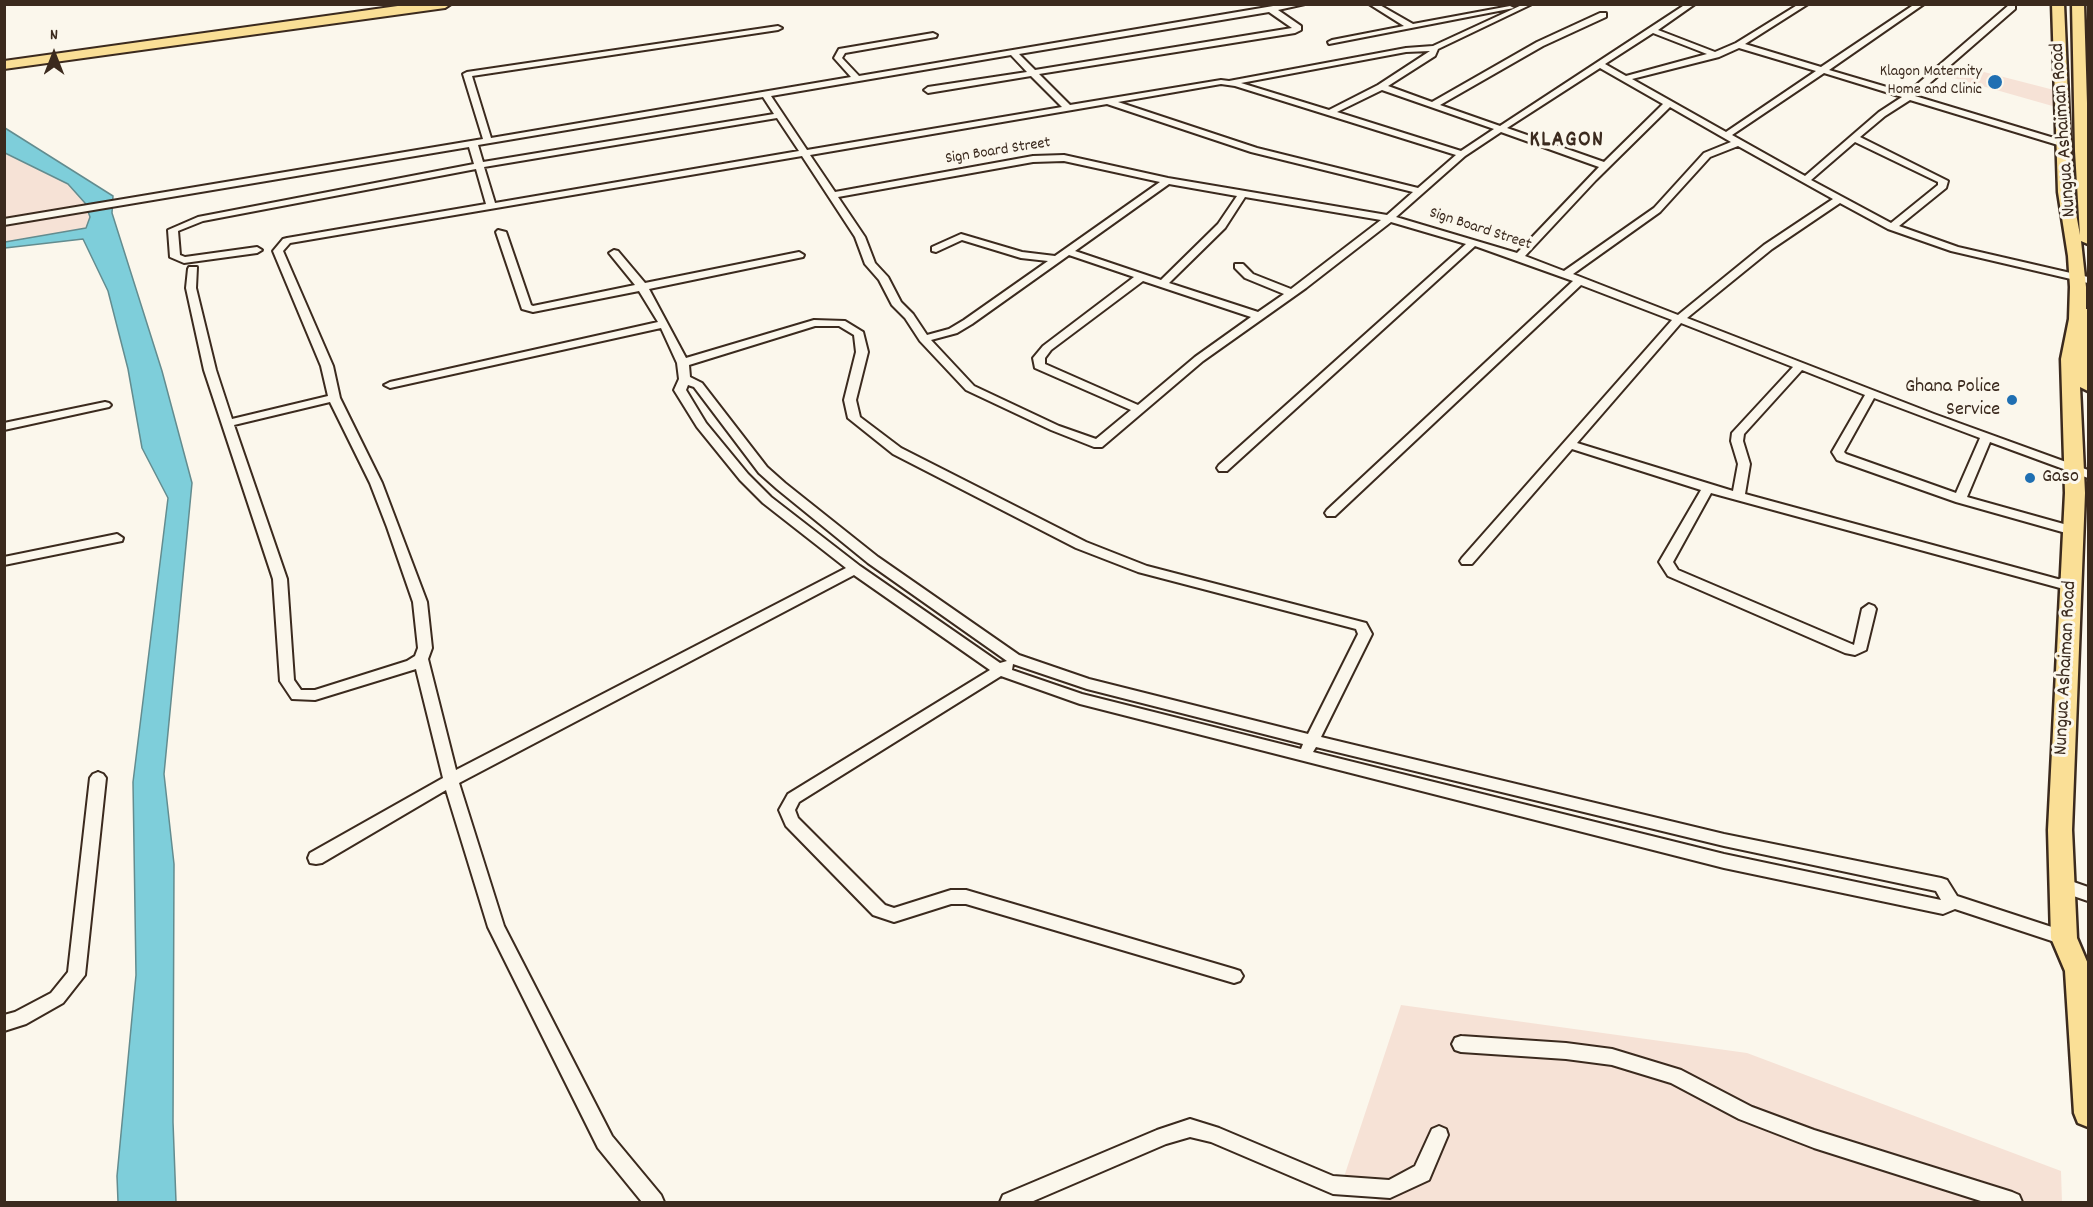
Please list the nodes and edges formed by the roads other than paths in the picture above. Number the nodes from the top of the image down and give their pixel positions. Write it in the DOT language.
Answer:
graph roads {
  1 [pos="380,4"];
  2 [pos="445,4"];
  3 [pos="1302,4"];
  4 [pos="1372,4"];
  5 [pos="1692,4"];
  6 [pos="1805,4"];
  7 [pos="1921,4"];
  8 [pos="2058,4"];
  9 [pos="2078,4"];
  10 [pos="1530,5"];
  11 [pos="2012,7"];
  12 [pos="1272,10"];
  13 [pos="1603,15"];
  14 [pos="1410,26"];
  15 [pos="778,28"];
  16 [pos="1652,30"];
  17 [pos="933,35"];
  18 [pos="1332,42"];
  19 [pos="2084,42"];
  20 [pos="1739,45"];
  21 [pos="1435,48"];
  22 [pos="1012,52"];
  23 [pos="1716,55"];
  24 [pos="8,60"];
  25 [pos="1599,64"];
  26 [pos="1821,70"];
  27 [pos="1032,72"];
  28 [pos="856,78"];
  29 [pos="1624,79"];
  30 [pos="1227,83"];
  31 [pos="1381,87"];
  32 [pos="928,90"];
  33 [pos="765,93"];
  34 [pos="1908,97"];
  35 [pos="1104,101"];
  36 [pos="1668,104"];
  37 [pos="1433,105"];
  38 [pos="1067,107"];
  39 [pos="1329,113"];
  40 [pos="781,115"];
  41 [pos="2085,124"];
  42 [pos="1502,128"];
  43 [pos="1725,136"];
  44 [pos="1855,138"];
  45 [pos="488,142"];
  46 [pos="1737,143"];
  47 [pos="2061,143"];
  48 [pos="473,144"];
  49 [pos="805,152"];
  50 [pos="1462,154"];
  51 [pos="481,165"];
  52 [pos="1606,166"];
  53 [pos="1167,181"];
  54 [pos="1804,181"];
  55 [pos="2087,187"];
  56 [pos="1421,191"];
  57 [pos="1244,193"];
  58 [pos="835,195"];
  59 [pos="1838,200"];
  60 [pos="491,206"];
  61 [pos="1388,219"];
  62 [pos="4,222"];
  63 [pos="1892,226"];
  64 [pos="501,232"];
  65 [pos="2088,240"];
  66 [pos="1474,242"];
  67 [pos="936,249"];
  68 [pos="256,250"];
  69 [pos="1066,251"];
  70 [pos="614,253"];
  71 [pos="799,255"];
  72 [pos="1519,257"];
  73 [pos="1057,258"];
  74 [pos="1239,266"];
  75 [pos="193,269"];
  76 [pos="1565,275"];
  77 [pos="1140,278"];
  78 [pos="2086,280"];
  79 [pos="1578,281"];
  80 [pos="1162,284"];
  81 [pos="643,288"];
  82 [pos="1292,292"];
  83 [pos="1258,316"];
  84 [pos="1678,320"];
  85 [pos="664,324"];
  86 [pos="924,339"];
  87 [pos="683,363"];
  88 [pos="1800,366"];
  89 [pos="685,379"];
  90 [pos="2088,380"];
  91 [pos="390,385"];
  92 [pos="2088,386"];
  93 [pos="1872,394"];
  94 [pos="334,398"];
  95 [pos="105,405"];
  96 [pos="1140,410"];
  97 [pos="230,423"];
  98 [pos="4,427"];
  99 [pos="1986,437"];
  100 [pos="1568,444"];
  101 [pos="1222,468"];
  102 [pos="2081,471"];
  103 [pos="1708,488"];
  104 [pos="2082,495"];
  105 [pos="1738,496"];
  106 [pos="1960,499"];
  107 [pos="1331,513"];
  108 [pos="2073,531"];
  109 [pos="117,538"];
  110 [pos="4,561"];
  111 [pos="1467,561"];
  112 [pos="855,569"];
  113 [pos="2071,587"];
  114 [pos="1869,609"];
  115 [pos="421,659"];
  116 [pos="1014,659"];
  117 [pos="1001,671"];
  118 [pos="1311,740"];
  119 [pos="1306,755"];
  120 [pos="98,778"];
  121 [pos="451,780"];
  122 [pos="1724,840"];
  123 [pos="316,858"];
  124 [pos="1724,861"];
  125 [pos="2062,885"];
  126 [pos="2088,894"];
  127 [pos="1950,900"];
  128 [pos="2064,938"];
  129 [pos="2083,962"];
  130 [pos="1234,976"];
  131 [pos="4,1023"];
  132 [pos="1461,1044"];
  133 [pos="2088,1113"];
  134 [pos="1439,1135"];
  135 [pos="654,1203"];
  136 [pos="1010,1203"];
  137 [pos="2012,1203"];
  1 -- 24 [label="highway"];
  2 -- 24 [label="highway"];
  3 -- 12 [label="street"];
  4 -- 14 [label="street"];
  5 -- 16 [label="street"];
  6 -- 20 [label="street"];
  7 -- 26 [label="street"];
  8 -- 47 [label="main road, Nungua Ashaiman Road"];
  9 -- 19 [label="main road, Nungua Ashaiman Road"];
  10 -- 14 [label="street"];
  10 -- 21 [label="street"];
  11 -- 34 [label="street"];
  12 -- 22 [label="street"];
  12 -- 27 [label="street"];
  13 -- 37 [label="street"];
  14 -- 18 [label="street"];
  15 -- 45 [label="street"];
  16 -- 23 [label="street"];
  16 -- 25 [label="street"];
  17 -- 28 [label="street"];
  19 -- 41 [label="main road, Nungua Ashaiman Road"];
  20 -- 23 [label="street"];
  20 -- 26 [label="street"];
  21 -- 30 [label="street"];
  21 -- 31 [label="street"];
  22 -- 27 [label="street"];
  22 -- 28 [label="street"];
  23 -- 29 [label="street"];
  25 -- 29 [label="street"];
  25 -- 42 [label="street"];
  26 -- 34 [label="street"];
  26 -- 43 [label="street"];
  27 -- 32 [label="street"];
  27 -- 38 [label="street"];
  28 -- 33 [label="street"];
  29 -- 36 [label="street"];
  30 -- 35 [label="street"];
  30 -- 39 [label="street"];
  31 -- 37 [label="street"];
  31 -- 39 [label="street"];
  33 -- 40 [label="street"];
  33 -- 45 [label="street"];
  34 -- 44 [label="street"];
  34 -- 47 [label="street"];
  35 -- 38 [label="street"];
  35 -- 56 [label="street"];
  36 -- 43 [label="street"];
  36 -- 52 [label="street"];
  37 -- 42 [label="street"];
  38 -- 49 [label="street"];
  39 -- 50 [label="street"];
  40 -- 49 [label="street"];
  40 -- 51 [label="street"];
  41 -- 55 [label="main road, Nungua Ashaiman Road"];
  42 -- 50 [label="street"];
  42 -- 52 [label="street"];
  43 -- 46 [label="street"];
  44 -- 54 [label="street"];
  44 -- 63 [label="street"];
  45 -- 48 [label="street"];
  46 -- 54 [label="street"];
  46 -- 76 [label="street"];
  47 -- 78 [label="main road, Nungua Ashaiman Road"];
  48 -- 51 [label="street"];
  48 -- 62 [label="street"];
  49 -- 58 [label="street"];
  49 -- 60 [label="street"];
  50 -- 56 [label="street"];
  51 -- 60 [label="street"];
  51 -- 68 [label="street"];
  52 -- 72 [label="street"];
  53 -- 57 [label="street, Sign Board Street"];
  53 -- 58 [label="street, Sign Board Street"];
  53 -- 69 [label="street"];
  54 -- 59 [label="street"];
  55 -- 65 [label="main road, Nungua Ashaiman Road"];
  56 -- 61 [label="street"];
  57 -- 61 [label="street, Sign Board Street"];
  57 -- 80 [label="street"];
  58 -- 86 [label="street"];
  59 -- 63 [label="street"];
  59 -- 84 [label="street"];
  60 -- 94 [label="street"];
  61 -- 66 [label="street, Sign Board Street"];
  61 -- 82 [label="street"];
  63 -- 78 [label="street"];
  64 -- 81 [label="street"];
  66 -- 72 [label="street, Sign Board Street"];
  66 -- 101 [label="street"];
  67 -- 73 [label="street"];
  69 -- 73 [label="street"];
  69 -- 77 [label="street"];
  70 -- 81 [label="street"];
  71 -- 81 [label="street"];
  72 -- 76 [label="street, Sign Board Street"];
  73 -- 86 [label="street"];
  74 -- 82 [label="street"];
  75 -- 97 [label="street"];
  76 -- 79 [label="street, Sign Board Street"];
  77 -- 80 [label="street"];
  77 -- 96 [label="street"];
  78 -- 90 [label="main road, Nungua Ashaiman Road"];
  78 -- 102 [label="main road, Nungua Ashaiman Road"];
  79 -- 84 [label="street, Sign Board Street"];
  79 -- 107 [label="street"];
  80 -- 83 [label="street"];
  81 -- 85 [label="street"];
  82 -- 83 [label="street"];
  83 -- 96 [label="street"];
  84 -- 88 [label="street, Sign Board Street"];
  84 -- 100 [label="street"];
  85 -- 87 [label="street"];
  85 -- 91 [label="street"];
  86 -- 96 [label="street"];
  87 -- 89 [label="street"];
  87 -- 118 [label="street"];
  88 -- 93 [label="street, Sign Board Street"];
  88 -- 105 [label="street"];
  89 -- 112 [label="street"];
  89 -- 116 [label="street"];
  90 -- 92 [label="main road, Nungua Ashaiman Road"];
  93 -- 99 [label="street, Sign Board Street"];
  93 -- 106 [label="street"];
  94 -- 97 [label="street"];
  94 -- 115 [label="street"];
  95 -- 98 [label="street"];
  97 -- 115 [label="street"];
  99 -- 102 [label="street, Sign Board Street"];
  99 -- 106 [label="street"];
  100 -- 103 [label="street"];
  100 -- 111 [label="street"];
  102 -- 104 [label="main road, Nungua Ashaiman Road"];
  103 -- 105 [label="street"];
  103 -- 114 [label="street"];
  104 -- 108 [label="main road, Nungua Ashaiman Road"];
  105 -- 113 [label="street"];
  106 -- 108 [label="street"];
  108 -- 113 [label="main road, Nungua Ashaiman Road"];
  109 -- 110 [label="street"];
  112 -- 117 [label="street"];
  112 -- 121 [label="street"];
  113 -- 125 [label="main road, Nungua Ashaiman Road"];
  115 -- 121 [label="street"];
  116 -- 117 [label="street"];
  116 -- 118 [label="street"];
  117 -- 119 [label="street"];
  117 -- 130 [label="street"];
  118 -- 119 [label="street"];
  118 -- 122 [label="street"];
  119 -- 124 [label="street"];
  120 -- 131 [label="street"];
  121 -- 123 [label="street"];
  121 -- 135 [label="street"];
  122 -- 124 [label="street"];
  122 -- 127 [label="street"];
  124 -- 127 [label="street"];
  125 -- 126 [label="street"];
  125 -- 128 [label="main road, Nungua Ashaiman Road"];
  127 -- 128 [label="street"];
  128 -- 129 [label="main road, Nungua Ashaiman Road"];
  129 -- 133 [label="main road, Nungua Ashaiman Road"];
  132 -- 137 [label="street"];
  134 -- 136 [label="street"];
}
